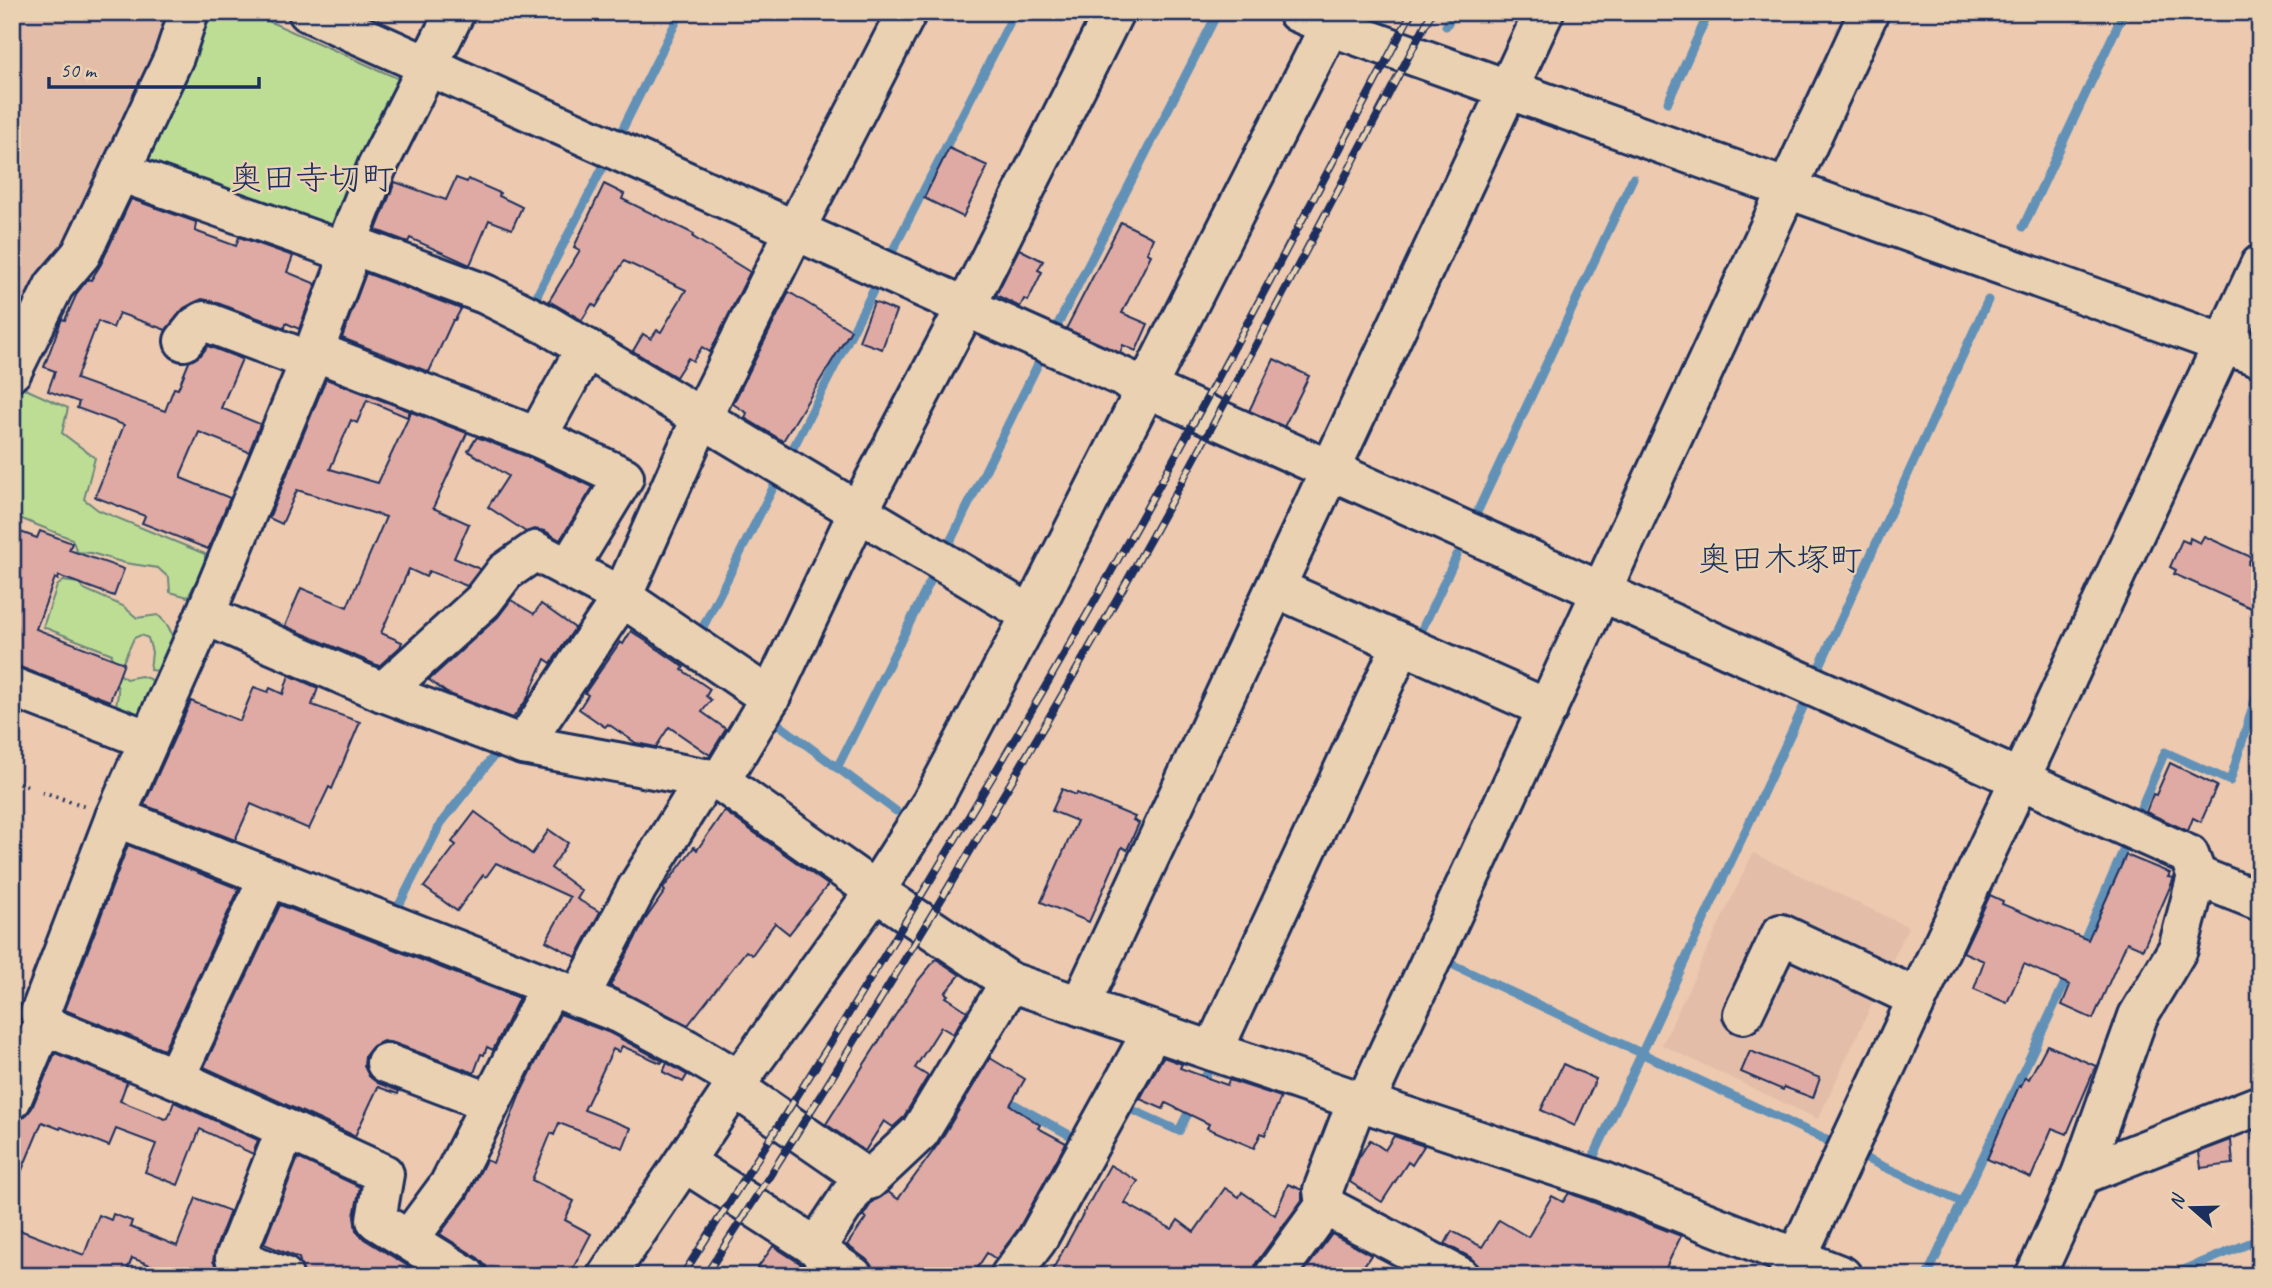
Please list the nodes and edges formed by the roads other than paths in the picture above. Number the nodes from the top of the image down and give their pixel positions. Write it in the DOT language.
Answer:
graph roads {
  1 [pos="189,12"];
  2 [pos="308,12"];
  3 [pos="455,12"];
  4 [pos="907,12"];
  5 [pos="1114,12"];
  6 [pos="1544,12"];
  7 [pos="1869,12"];
  8 [pos="1321,17"];
  9 [pos="428,66"];
  10 [pos="1508,90"];
  11 [pos="120,172"];
  12 [pos="1788,190"];
  13 [pos="794,232"];
  14 [pos="346,247"];
  15 [pos="2260,265"];
  16 [pos="966,307"];
  17 [pos="184,341"];
  18 [pos="2224,342"];
  19 [pos="586,348"];
  20 [pos="312,356"];
  21 [pos="2260,357"];
  22 [pos="12,371"];
  23 [pos="1147,387"];
  24 [pos="702,419"];
  25 [pos="537,437"];
  26 [pos="1330,471"];
  27 [pos="858,512"];
  28 [pos="568,569"];
  29 [pos="1276,588"];
  30 [pos="1601,594"];
  31 [pos="622,597"];
  32 [pos="205,615"];
  33 [pos="1031,615"];
  34 [pos="1412,649"];
  35 [pos="12,687"];
  36 [pos="383,692"];
  37 [pos="770,698"];
  38 [pos="1548,709"];
  39 [pos="149,740"];
  40 [pos="523,745"];
  41 [pos="713,779"];
  42 [pos="2020,780"];
  43 [pos="115,817"];
  44 [pos="2197,876"];
  45 [pos="269,877"];
  46 [pos="874,891"];
  47 [pos="2260,901"];
  48 [pos="1010,982"];
  49 [pos="565,992"];
  50 [pos="1917,998"];
  51 [pos="1080,1006"];
  52 [pos="32,1013"];
  53 [pos="1743,1014"];
  54 [pos="1153,1030"];
  55 [pos="1223,1054"];
  56 [pos="386,1063"];
  57 [pos="176,1078"];
  58 [pos="736,1083"];
  59 [pos="12,1099"];
  60 [pos="489,1102"];
  61 [pos="1361,1102"];
  62 [pos="2260,1105"];
  63 [pos="286,1129"];
  64 [pos="684,1162"];
  65 [pos="2081,1175"];
  66 [pos="863,1177"];
  67 [pos="1325,1206"];
  68 [pos="409,1239"];
  69 [pos="816,1247"];
  70 [pos="1792,1266"];
  71 [pos="283,1276"];
  72 [pos="466,1276"];
  73 [pos="607,1276"];
  74 [pos="853,1276"];
  75 [pos="1010,1276"];
  76 [pos="1274,1276"];
  77 [pos="1459,1276"];
  78 [pos="1842,1276"];
  79 [pos="2035,1276"];
  1 -- 11 [label="street"];
  2 -- 9 [label="street"];
  3 -- 9 [label="street"];
  4 -- 13 [label="street"];
  5 -- 16 [label="street"];
  6 -- 10 [label="street"];
  7 -- 12 [label="street"];
  8 -- 10 [label="street"];
  8 -- 23 [label="street"];
  9 -- 13 [label="street"];
  9 -- 14 [label="street"];
  10 -- 12 [label="street"];
  10 -- 26 [label="street"];
  11 -- 14 [label="street"];
  11 -- 22 [label="street"];
  12 -- 18 [label="street"];
  12 -- 30 [label="street"];
  13 -- 16 [label="street"];
  13 -- 24 [label="street"];
  14 -- 19 [label="street"];
  14 -- 20 [label="street"];
  15 -- 18 [label="street"];
  16 -- 23 [label="street"];
  16 -- 27 [label="street"];
  17 -- 20 [label="street"];
  18 -- 21 [label="street"];
  18 -- 42 [label="street"];
  19 -- 24 [label="street"];
  19 -- 25 [label="street"];
  20 -- 25 [label="street"];
  20 -- 32 [label="street"];
  23 -- 26 [label="street"];
  23 -- 33 [label="street"];
  24 -- 27 [label="street"];
  24 -- 31 [label="street"];
  25 -- 28 [label="street"];
  26 -- 29 [label="street"];
  26 -- 30 [label="street"];
  27 -- 33 [label="street"];
  27 -- 37 [label="street"];
  28 -- 31 [label="street"];
  28 -- 36 [label="street"];
  29 -- 34 [label="street"];
  29 -- 51 [label="street"];
  30 -- 38 [label="street"];
  30 -- 42 [label="street"];
  31 -- 37 [label="street"];
  31 -- 40 [label="street"];
  32 -- 36 [label="street"];
  32 -- 39 [label="street"];
  33 -- 46 [label="street"];
  34 -- 38 [label="street"];
  34 -- 55 [label="street"];
  35 -- 39 [label="street"];
  36 -- 40 [label="street"];
  37 -- 41 [label="street"];
  38 -- 61 [label="street"];
  39 -- 43 [label="street"];
  40 -- 41 [label="street"];
  41 -- 46 [label="street"];
  41 -- 49 [label="street"];
  42 -- 44 [label="street"];
  42 -- 50 [label="street"];
  43 -- 45 [label="street"];
  43 -- 52 [label="street"];
  44 -- 47 [label="street"];
  44 -- 65 [label="street"];
  45 -- 49 [label="street"];
  45 -- 57 [label="street"];
  46 -- 48 [label="street"];
  46 -- 58 [label="street"];
  48 -- 51 [label="street"];
  48 -- 66 [label="street"];
  49 -- 58 [label="street"];
  49 -- 60 [label="street"];
  50 -- 53 [label="street"];
  50 -- 70 [label="street"];
  51 -- 54 [label="street"];
  52 -- 57 [label="street"];
  52 -- 59 [label="street"];
  54 -- 55 [label="street"];
  54 -- 75 [label="street"];
  55 -- 61 [label="street"];
  56 -- 60 [label="street"];
  57 -- 63 [label="street"];
  58 -- 64 [label="street"];
  58 -- 66 [label="street"];
  60 -- 68 [label="street"];
  61 -- 67 [label="street"];
  61 -- 70 [label="street"];
  62 -- 65 [label="street"];
  63 -- 68 [label="street"];
  63 -- 71 [label="street"];
  64 -- 69 [label="street"];
  64 -- 73 [label="street"];
  65 -- 79 [label="street"];
  66 -- 69 [label="street"];
  67 -- 76 [label="street"];
  67 -- 77 [label="street"];
  68 -- 72 [label="street"];
  69 -- 74 [label="street"];
  70 -- 78 [label="street"];
}
